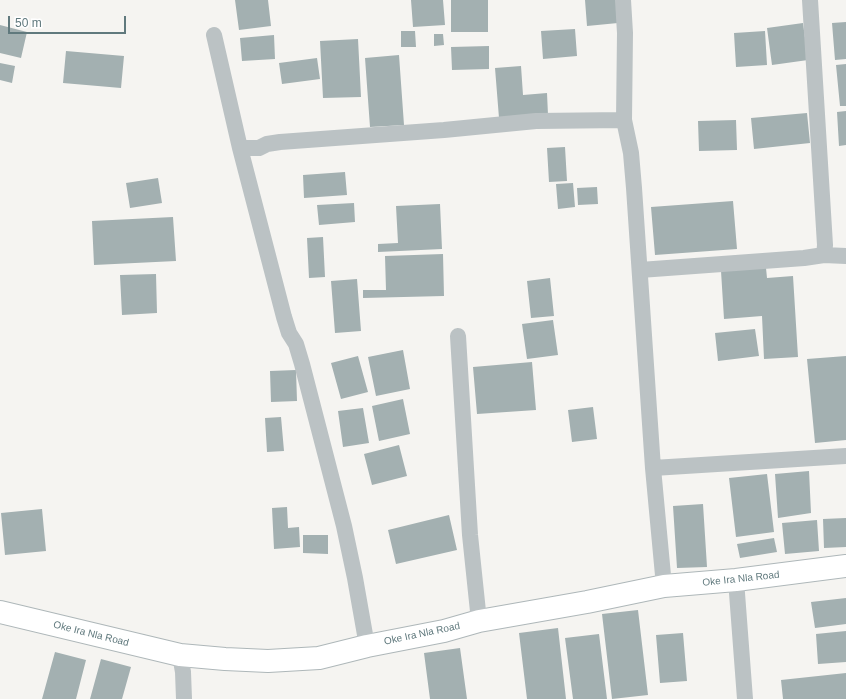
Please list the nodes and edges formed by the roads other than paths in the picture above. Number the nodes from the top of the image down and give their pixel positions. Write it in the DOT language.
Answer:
graph roads {
  1 [pos="623,0"];
  2 [pos="810,0"];
  3 [pos="214,35"];
  4 [pos="624,120"];
  5 [pos="240,148"];
  6 [pos="824,255"];
  7 [pos="846,256"];
  8 [pos="640,270"];
  9 [pos="458,336"];
  10 [pos="846,456"];
  11 [pos="653,468"];
  12 [pos="846,566"];
  13 [pos="736,580"];
  14 [pos="664,586"];
  15 [pos="0,612"];
  16 [pos="479,621"];
  17 [pos="367,646"];
  18 [pos="180,655"];
  19 [pos="184,699"];
  20 [pos="745,699"];
  1 -- 4 [label="street"];
  2 -- 6 [label="street"];
  3 -- 5 [label="street"];
  4 -- 5 [label="street"];
  4 -- 8 [label="street"];
  5 -- 17 [label="street"];
  6 -- 7 [label="street"];
  6 -- 8 [label="street"];
  8 -- 11 [label="street"];
  9 -- 16 [label="street"];
  10 -- 11 [label="street"];
  11 -- 14 [label="street"];
  12 -- 13 [label="street, Oke Ira Nla Road"];
  13 -- 14 [label="street, Oke Ira Nla Road"];
  13 -- 20 [label="street"];
  14 -- 16 [label="street, Oke Ira Nla Road"];
  15 -- 18 [label="street, Oke Ira Nla Road"];
  16 -- 17 [label="street, Oke Ira Nla Road"];
  17 -- 18 [label="street, Oke Ira Nla Road"];
  18 -- 19 [label="street"];
}
